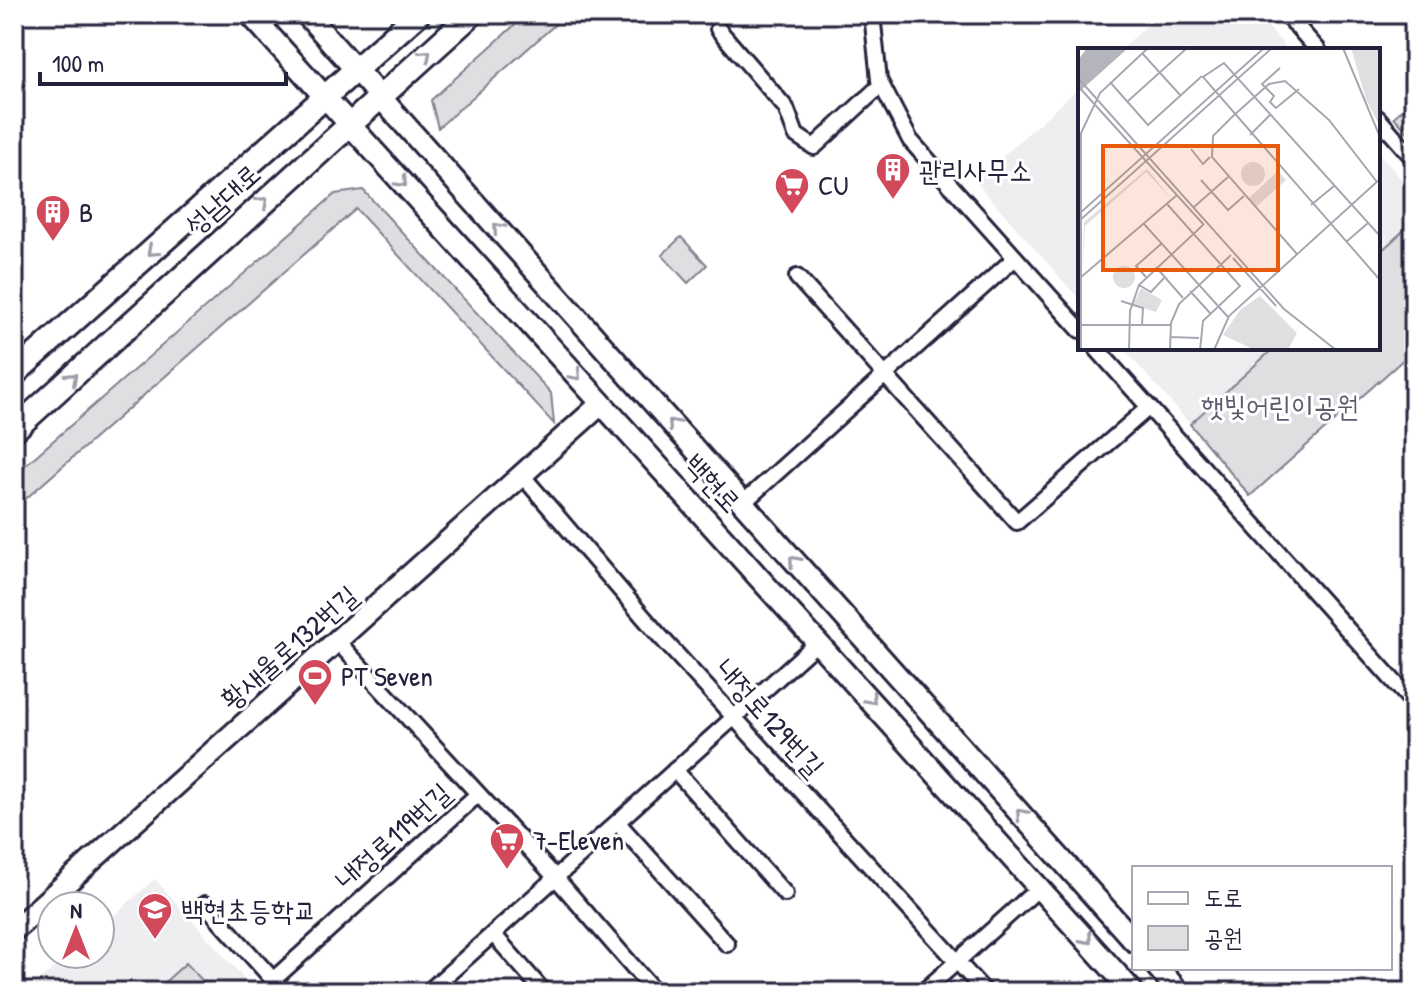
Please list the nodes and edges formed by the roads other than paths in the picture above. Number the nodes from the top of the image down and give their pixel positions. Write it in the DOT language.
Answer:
graph roads {
  1 [pos="250,14"];
  2 [pos="306,14"];
  3 [pos="418,14"];
  4 [pos="472,14"];
  5 [pos="872,14"];
  6 [pos="1286,14"];
  7 [pos="718,29"];
  8 [pos="1316,48"];
  9 [pos="357,69"];
  10 [pos="881,85"];
  11 [pos="379,96"];
  12 [pos="324,97"];
  13 [pos="1380,120"];
  14 [pos="348,125"];
  15 [pos="1414,159"];
  16 [pos="1015,258"];
  17 [pos="797,277"];
  18 [pos="1078,328"];
  19 [pos="1098,350"];
  20 [pos="14,374"];
  21 [pos="885,374"];
  22 [pos="601,404"];
  23 [pos="1149,407"];
  24 [pos="14,430"];
  25 [pos="521,474"];
  26 [pos="744,502"];
  27 [pos="336,640"];
  28 [pos="819,641"];
  29 [pos="1414,704"];
  30 [pos="734,718"];
  31 [pos="675,770"];
  32 [pos="477,795"];
  33 [pos="618,823"];
  34 [pos="556,878"];
  35 [pos="1041,886"];
  36 [pos="785,894"];
  37 [pos="205,904"];
  38 [pos="14,930"];
  39 [pos="494,935"];
  40 [pos="1132,939"];
  41 [pos="727,944"];
  42 [pos="958,962"];
  43 [pos="1160,970"];
  44 [pos="273,980"];
  45 [pos="432,990"];
  46 [pos="284,992"];
  47 [pos="544,992"];
  48 [pos="655,992"];
  49 [pos="923,992"];
  50 [pos="985,992"];
  51 [pos="1133,992"];
  52 [pos="1179,992"];
  1 -- 12 [label="main road, 백현로"];
  2 -- 9 [label="main road, 백현로"];
  3 -- 9 [label="main road, 성남대로"];
  11 -- 4 [label="main road, 성남대로, one-way"];
  5 -- 10 [label="street"];
  6 -- 8 [label="street"];
  7 -- 10 [label="street"];
  9 -- 11 [label="main road, 백현로"];
  9 -- 12 [label="main road, 성남대로"];
  10 -- 16 [label="street"];
  11 -- 14 [label="main road, 성남대로"];
  26 -- 11 [label="main road, 백현로, one-way"];
  12 -- 14 [label="main road, 백현로"];
  12 -- 20 [label="main road, 성남대로, one-way"];
  13 -- 15 [label="street"];
  14 -- 22 [label="main road, 백현로, one-way"];
  24 -- 14 [label="main road, 성남대로, one-way"];
  16 -- 18 [label="street"];
  16 -- 21 [label="street"];
  17 -- 21 [label="street"];
  19 -- 23 [label="street"];
  21 -- 23 [label="street"];
  21 -- 26 [label="street"];
  22 -- 25 [label="main road, 황새울로132번길"];
  22 -- 28 [label="main road, 백현로"];
  23 -- 29 [label="street"];
  25 -- 27 [label="main road, 황새울로132번길"];
  25 -- 30 [label="street, 내정로129번길"];
  40 -- 26 [label="main road, 백현로, one-way"];
  27 -- 32 [label="street, 내정로119번길"];
  27 -- 38 [label="main road, 황새울로132번길"];
  28 -- 30 [label="street"];
  28 -- 35 [label="main road, 백현로, one-way"];
  30 -- 31 [label="street"];
  30 -- 42 [label="street, 내정로129번길"];
  31 -- 33 [label="street"];
  31 -- 36 [label="street"];
  32 -- 34 [label="street, 내정로119번길"];
  32 -- 44 [label="street, 내정로119번길"];
  33 -- 34 [label="street"];
  33 -- 41 [label="street"];
  34 -- 39 [label="street"];
  34 -- 48 [label="street, 내정로119번길"];
  35 -- 42 [label="street"];
  35 -- 51 [label="main road, 백현로, one-way"];
  37 -- 44 [label="street"];
  39 -- 45 [label="street"];
  39 -- 47 [label="street"];
  42 -- 49 [label="street"];
  42 -- 50 [label="street, 내정로129번길"];
  43 -- 52 [label="main road"];
  44 -- 46 [label="street"];
}
